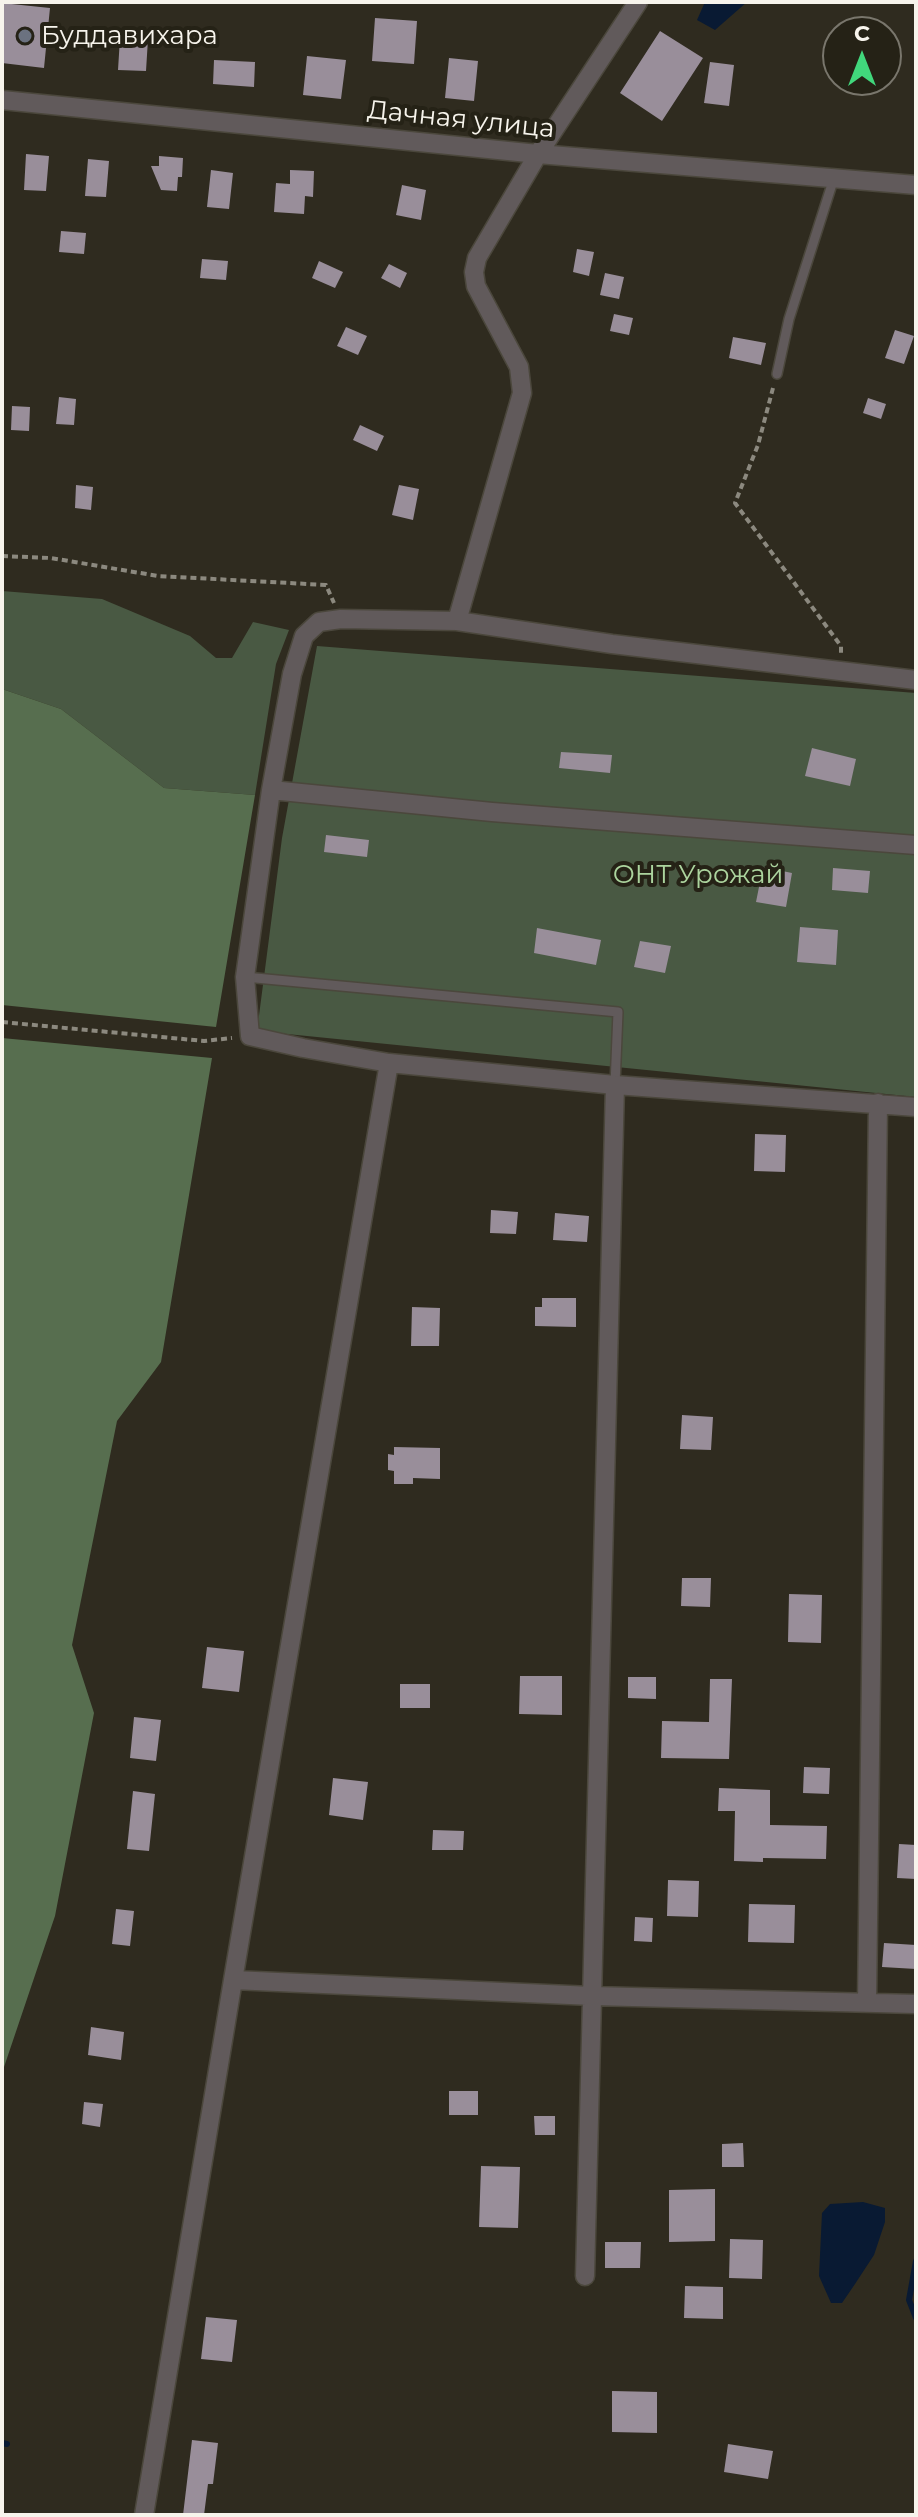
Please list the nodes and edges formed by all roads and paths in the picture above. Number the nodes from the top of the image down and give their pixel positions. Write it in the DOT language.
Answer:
graph roads {
  1 [pos="638,2"];
  2 [pos="2,100"];
  3 [pos="538,154"];
  4 [pos="834,177"];
  5 [pos="916,185"];
  6 [pos="777,374"];
  7 [pos="2,556"];
  8 [pos="341,619"];
  9 [pos="457,621"];
  10 [pos="840,672"];
  11 [pos="916,680"];
  12 [pos="271,790"];
  13 [pos="916,845"];
  14 [pos="245,977"];
  15 [pos="2,1022"];
  16 [pos="250,1036"];
  17 [pos="389,1063"];
  18 [pos="615,1085"];
  19 [pos="878,1103"];
  20 [pos="916,1107"];
  21 [pos="233,1980"];
  22 [pos="592,1996"];
  23 [pos="867,2002"];
  24 [pos="916,2004"];
  25 [pos="585,2276"];
  26 [pos="144,2515"];
  1 -- 3 [label="street"];
  2 -- 3 [label="street, Дачная улица"];
  3 -- 4 [label="street, Дачная улица"];
  3 -- 9 [label="street"];
  4 -- 5 [label="street, Дачная улица"];
  4 -- 6 [label="lane"];
  6 -- 10 [label="path"];
  7 -- 8 [label="path"];
  8 -- 9 [label="street"];
  8 -- 12 [label="street"];
  9 -- 10 [label="street"];
  10 -- 11 [label="street"];
  12 -- 13 [label="street"];
  12 -- 14 [label="street"];
  14 -- 16 [label="street"];
  14 -- 18 [label="lane"];
  15 -- 16 [label="path"];
  16 -- 17 [label="street"];
  17 -- 18 [label="street"];
  17 -- 21 [label="street"];
  18 -- 19 [label="street"];
  18 -- 22 [label="street"];
  19 -- 20 [label="street"];
  19 -- 23 [label="street"];
  21 -- 22 [label="street"];
  21 -- 26 [label="street"];
  22 -- 23 [label="street"];
  22 -- 25 [label="street"];
  23 -- 24 [label="street"];
}
